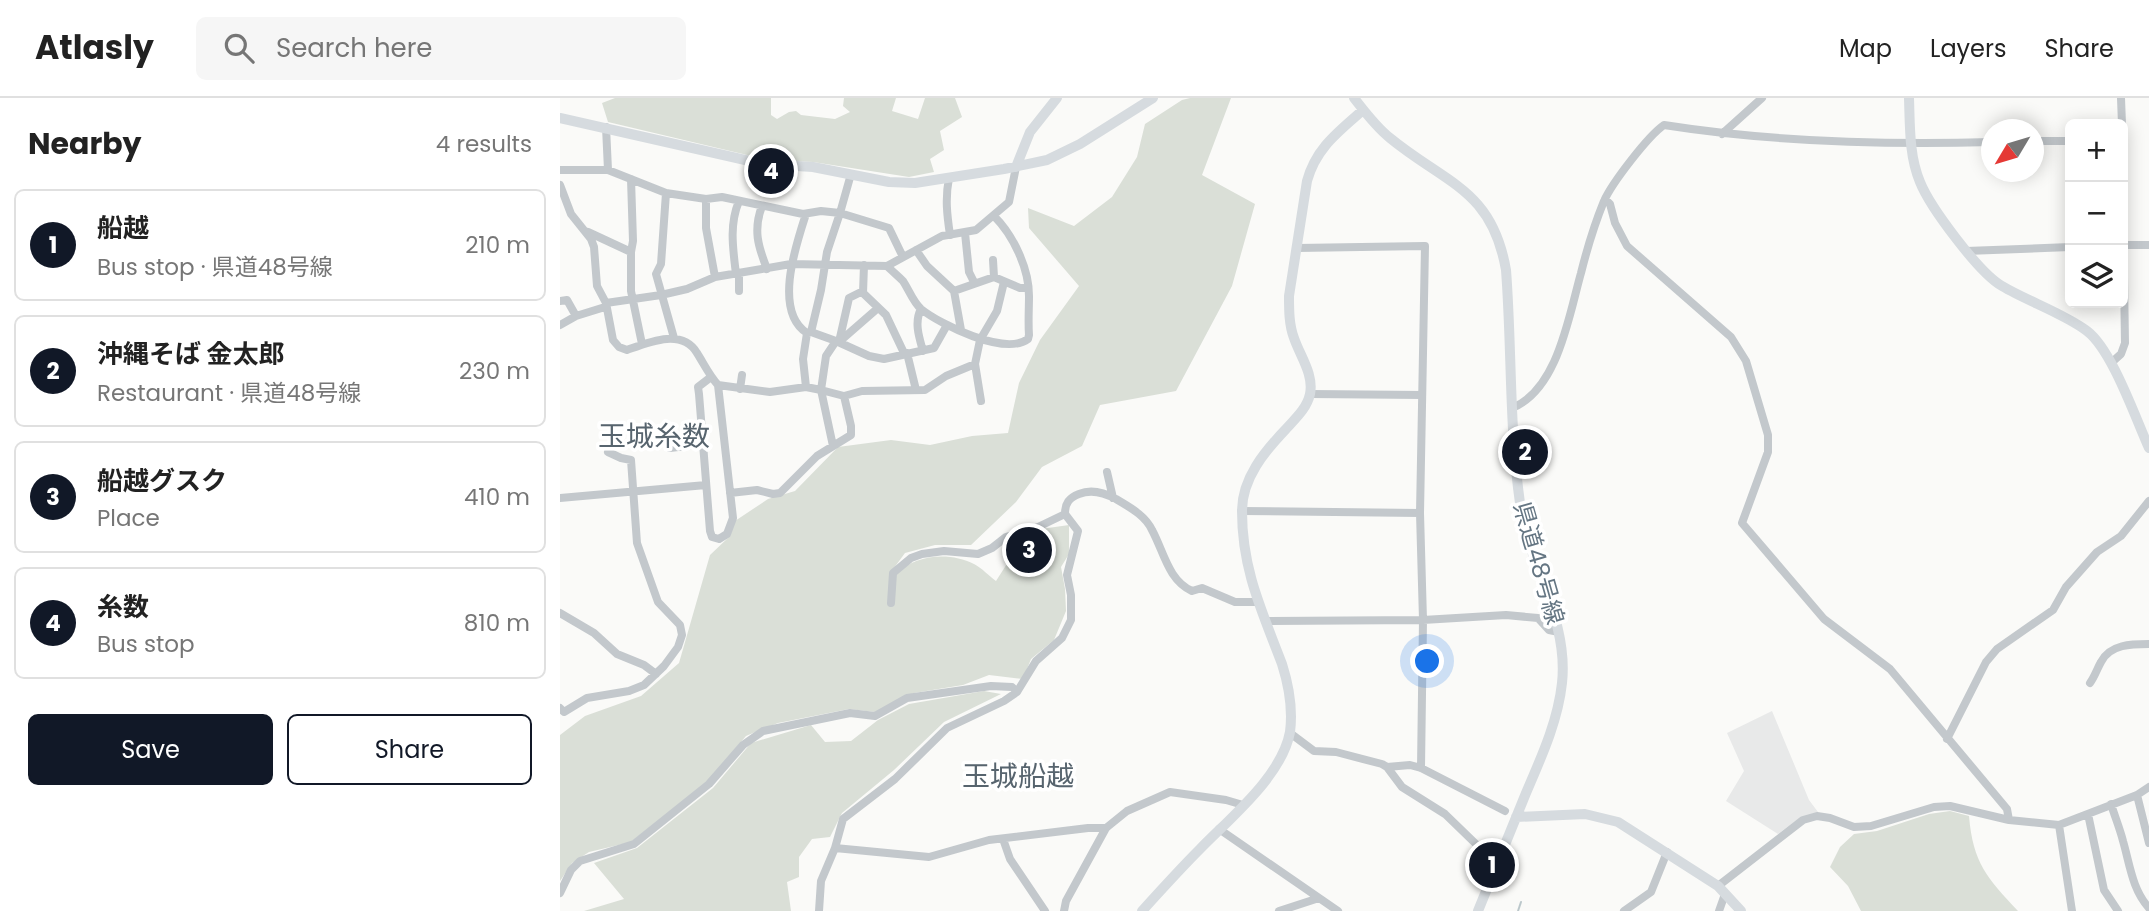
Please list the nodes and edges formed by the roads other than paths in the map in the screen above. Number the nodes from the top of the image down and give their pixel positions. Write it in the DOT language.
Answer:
graph roads {
  1 [pos="1057,98"];
  2 [pos="1153,98"];
  3 [pos="1354,98"];
  4 [pos="1762,98"];
  5 [pos="1909,98"];
  6 [pos="2121,98"];
  7 [pos="1363,110"];
  8 [pos="560,118"];
  9 [pos="2122,119"];
  10 [pos="607,127"];
  11 [pos="1722,134"];
  12 [pos="2044,141"];
  13 [pos="2065,141"];
  14 [pos="1981,142"];
  15 [pos="1910,145"];
  16 [pos="1016,167"];
  17 [pos="560,170"];
  18 [pos="608,170"];
  19 [pos="851,174"];
  20 [pos="949,178"];
  21 [pos="631,179"];
  22 [pos="560,185"];
  23 [pos="666,194"];
  24 [pos="706,199"];
  25 [pos="1605,199"];
  26 [pos="739,201"];
  27 [pos="762,206"];
  28 [pos="840,213"];
  29 [pos="806,214"];
  30 [pos="994,216"];
  31 [pos="586,231"];
  32 [pos="965,233"];
  33 [pos="950,235"];
  34 [pos="2128,245"];
  35 [pos="2149,245"];
  36 [pos="2065,247"];
  37 [pos="1297,248"];
  38 [pos="916,250"];
  39 [pos="1966,251"];
  40 [pos="631,252"];
  41 [pos="903,257"];
  42 [pos="993,260"];
  43 [pos="792,264"];
  44 [pos="825,264"];
  45 [pos="864,265"];
  46 [pos="887,266"];
  47 [pos="767,269"];
  48 [pos="738,273"];
  49 [pos="715,277"];
  50 [pos="994,277"];
  51 [pos="974,282"];
  52 [pos="1003,282"];
  53 [pos="1028,288"];
  54 [pos="863,291"];
  55 [pos="954,291"];
  56 [pos="739,292"];
  57 [pos="661,295"];
  58 [pos="632,299"];
  59 [pos="560,301"];
  60 [pos="605,305"];
  61 [pos="878,308"];
  62 [pos="2124,308"];
  63 [pos="921,309"];
  64 [pos="576,316"];
  65 [pos="560,325"];
  66 [pos="947,325"];
  67 [pos="961,330"];
  68 [pos="809,333"];
  69 [pos="674,338"];
  70 [pos="980,340"];
  71 [pos="837,341"];
  72 [pos="642,344"];
  73 [pos="923,351"];
  74 [pos="905,353"];
  75 [pos="2111,363"];
  76 [pos="975,364"];
  77 [pos="742,376"];
  78 [pos="711,377"];
  79 [pos="718,385"];
  80 [pos="806,387"];
  81 [pos="740,388"];
  82 [pos="821,390"];
  83 [pos="916,390"];
  84 [pos="1310,394"];
  85 [pos="1422,395"];
  86 [pos="844,396"];
  87 [pos="981,401"];
  88 [pos="1513,408"];
  89 [pos="703,444"];
  90 [pos="834,446"];
  91 [pos="670,448"];
  92 [pos="2149,448"];
  93 [pos="608,452"];
  94 [pos="1107,472"];
  95 [pos="706,485"];
  96 [pos="633,492"];
  97 [pos="730,493"];
  98 [pos="560,498"];
  99 [pos="1113,498"];
  100 [pos="2149,501"];
  101 [pos="1242,511"];
  102 [pos="1420,513"];
  103 [pos="1065,514"];
  104 [pos="1257,602"];
  105 [pos="891,603"];
  106 [pos="560,613"];
  107 [pos="1423,620"];
  108 [pos="1265,621"];
  109 [pos="1559,632"];
  110 [pos="2149,644"];
  111 [pos="656,674"];
  112 [pos="2090,683"];
  113 [pos="1017,692"];
  114 [pos="560,708"];
  115 [pos="1290,733"];
  116 [pos="1947,739"];
  117 [pos="1387,767"];
  118 [pos="1421,768"];
  119 [pos="2149,787"];
  120 [pos="2137,795"];
  121 [pos="2111,804"];
  122 [pos="1243,805"];
  123 [pos="1505,811"];
  124 [pos="2088,814"];
  125 [pos="1516,817"];
  126 [pos="2009,820"];
  127 [pos="2059,825"];
  128 [pos="1106,828"];
  129 [pos="1219,829"];
  130 [pos="1003,839"];
  131 [pos="2149,843"];
  132 [pos="835,848"];
  133 [pos="1668,852"];
  134 [pos="1500,857"];
  135 [pos="1722,890"];
  136 [pos="560,893"];
  137 [pos="1320,898"];
  138 [pos="2147,903"];
  139 [pos="819,911"];
  140 [pos="1045,911"];
  141 [pos="1065,911"];
  142 [pos="1142,911"];
  143 [pos="1279,911"];
  144 [pos="1338,911"];
  145 [pos="1478,911"];
  146 [pos="1624,911"];
  147 [pos="1719,911"];
  148 [pos="1741,911"];
  149 [pos="2072,911"];
  150 [pos="2118,911"];
  1 -- 16 [label="street"];
  2 -- 16 [label="street"];
  3 -- 7 [label="street, 県道48号線"];
  4 -- 11 [label="street"];
  5 -- 15 [label="street"];
  6 -- 9 [label="street"];
  7 -- 37 [label="street"];
  7 -- 88 [label="street, 県道48号線"];
  8 -- 10 [label="street"];
  10 -- 18 [label="street"];
  10 -- 19 [label="street"];
  11 -- 15 [label="street"];
  11 -- 25 [label="street"];
  12 -- 13 [label="street"];
  14 -- 15 [label="street"];
  15 -- 39 [label="street"];
  16 -- 20 [label="street"];
  16 -- 30 [label="street"];
  17 -- 18 [label="street"];
  18 -- 21 [label="street"];
  19 -- 20 [label="street"];
  19 -- 28 [label="street"];
  20 -- 33 [label="street"];
  21 -- 23 [label="street"];
  21 -- 40 [label="street"];
  22 -- 31 [label="street"];
  23 -- 24 [label="street"];
  23 -- 57 [label="street"];
  24 -- 26 [label="street"];
  24 -- 49 [label="street"];
  25 -- 88 [label="street"];
  25 -- 116 [label="street"];
  26 -- 27 [label="street"];
  26 -- 48 [label="street"];
  27 -- 29 [label="street"];
  27 -- 47 [label="street"];
  28 -- 29 [label="street"];
  28 -- 41 [label="street"];
  28 -- 44 [label="street"];
  29 -- 43 [label="street"];
  30 -- 32 [label="street"];
  30 -- 53 [label="street"];
  31 -- 40 [label="street"];
  31 -- 60 [label="street"];
  32 -- 33 [label="street"];
  32 -- 51 [label="street"];
  33 -- 38 [label="street"];
  34 -- 35 [label="street"];
  36 -- 39 [label="street"];
  37 -- 84 [label="street"];
  37 -- 85 [label="street"];
  38 -- 41 [label="street"];
  38 -- 55 [label="street"];
  39 -- 75 [label="street"];
  40 -- 58 [label="street"];
  41 -- 46 [label="street"];
  42 -- 50 [label="street"];
  43 -- 44 [label="street"];
  43 -- 47 [label="street"];
  43 -- 68 [label="street"];
  44 -- 45 [label="street"];
  44 -- 68 [label="street"];
  45 -- 46 [label="street"];
  45 -- 54 [label="street"];
  46 -- 63 [label="street"];
  47 -- 48 [label="street"];
  48 -- 49 [label="street"];
  48 -- 56 [label="street"];
  49 -- 57 [label="street"];
  50 -- 51 [label="street"];
  50 -- 52 [label="street"];
  51 -- 55 [label="street"];
  52 -- 53 [label="street"];
  52 -- 70 [label="street"];
  53 -- 70 [label="street"];
  54 -- 61 [label="street"];
  54 -- 71 [label="street"];
  55 -- 67 [label="street"];
  57 -- 58 [label="street"];
  57 -- 69 [label="street"];
  58 -- 60 [label="street"];
  58 -- 72 [label="street"];
  59 -- 64 [label="street"];
  60 -- 64 [label="street"];
  60 -- 72 [label="street"];
  61 -- 71 [label="street"];
  61 -- 74 [label="street"];
  62 -- 75 [label="street"];
  63 -- 66 [label="street"];
  63 -- 73 [label="street"];
  64 -- 65 [label="street"];
  66 -- 67 [label="street"];
  66 -- 73 [label="street"];
  67 -- 70 [label="street"];
  68 -- 71 [label="street"];
  68 -- 80 [label="street"];
  69 -- 72 [label="street"];
  69 -- 78 [label="street"];
  70 -- 76 [label="street"];
  71 -- 74 [label="street"];
  71 -- 82 [label="street"];
  73 -- 74 [label="street"];
  74 -- 83 [label="street"];
  75 -- 92 [label="street"];
  76 -- 83 [label="street"];
  76 -- 87 [label="street"];
  77 -- 81 [label="street"];
  78 -- 79 [label="street"];
  78 -- 89 [label="street"];
  79 -- 81 [label="street"];
  79 -- 97 [label="street"];
  80 -- 81 [label="street"];
  80 -- 82 [label="street"];
  82 -- 86 [label="street"];
  82 -- 90 [label="street"];
  83 -- 86 [label="street"];
  84 -- 85 [label="street"];
  84 -- 101 [label="street"];
  85 -- 102 [label="street"];
  86 -- 90 [label="street"];
  88 -- 109 [label="street, 県道48号線"];
  89 -- 91 [label="street"];
  89 -- 95 [label="street"];
  90 -- 97 [label="street"];
  93 -- 96 [label="street"];
  94 -- 99 [label="street"];
  95 -- 96 [label="street"];
  95 -- 97 [label="street"];
  96 -- 98 [label="street"];
  96 -- 111 [label="street"];
  99 -- 103 [label="street"];
  99 -- 104 [label="street"];
  100 -- 116 [label="street"];
  101 -- 102 [label="street"];
  101 -- 104 [label="street"];
  102 -- 107 [label="street"];
  103 -- 105 [label="street"];
  103 -- 113 [label="street"];
  104 -- 108 [label="street"];
  106 -- 111 [label="street"];
  107 -- 108 [label="street"];
  107 -- 109 [label="street"];
  107 -- 118 [label="street"];
  108 -- 115 [label="street"];
  109 -- 125 [label="street, 県道48号線"];
  110 -- 112 [label="street"];
  111 -- 114 [label="street"];
  113 -- 132 [label="street"];
  113 -- 136 [label="street"];
  115 -- 117 [label="street"];
  115 -- 122 [label="street"];
  116 -- 126 [label="street"];
  117 -- 118 [label="street"];
  117 -- 134 [label="street"];
  118 -- 123 [label="street"];
  119 -- 120 [label="street"];
  120 -- 121 [label="street"];
  120 -- 131 [label="street"];
  121 -- 124 [label="street"];
  121 -- 138 [label="street"];
  122 -- 128 [label="street"];
  122 -- 129 [label="street"];
  124 -- 127 [label="street"];
  124 -- 150 [label="street"];
  125 -- 133 [label="street"];
  125 -- 134 [label="street, 県道48号線"];
  126 -- 127 [label="street"];
  126 -- 135 [label="street"];
  127 -- 149 [label="street"];
  128 -- 130 [label="street"];
  128 -- 141 [label="street"];
  129 -- 137 [label="street"];
  129 -- 142 [label="street"];
  130 -- 132 [label="street"];
  130 -- 140 [label="street"];
  132 -- 139 [label="street"];
  133 -- 135 [label="street"];
  133 -- 146 [label="street"];
  134 -- 145 [label="street, 県道48号線"];
  135 -- 147 [label="street"];
  135 -- 148 [label="street"];
  137 -- 143 [label="street"];
  137 -- 144 [label="street"];
}
